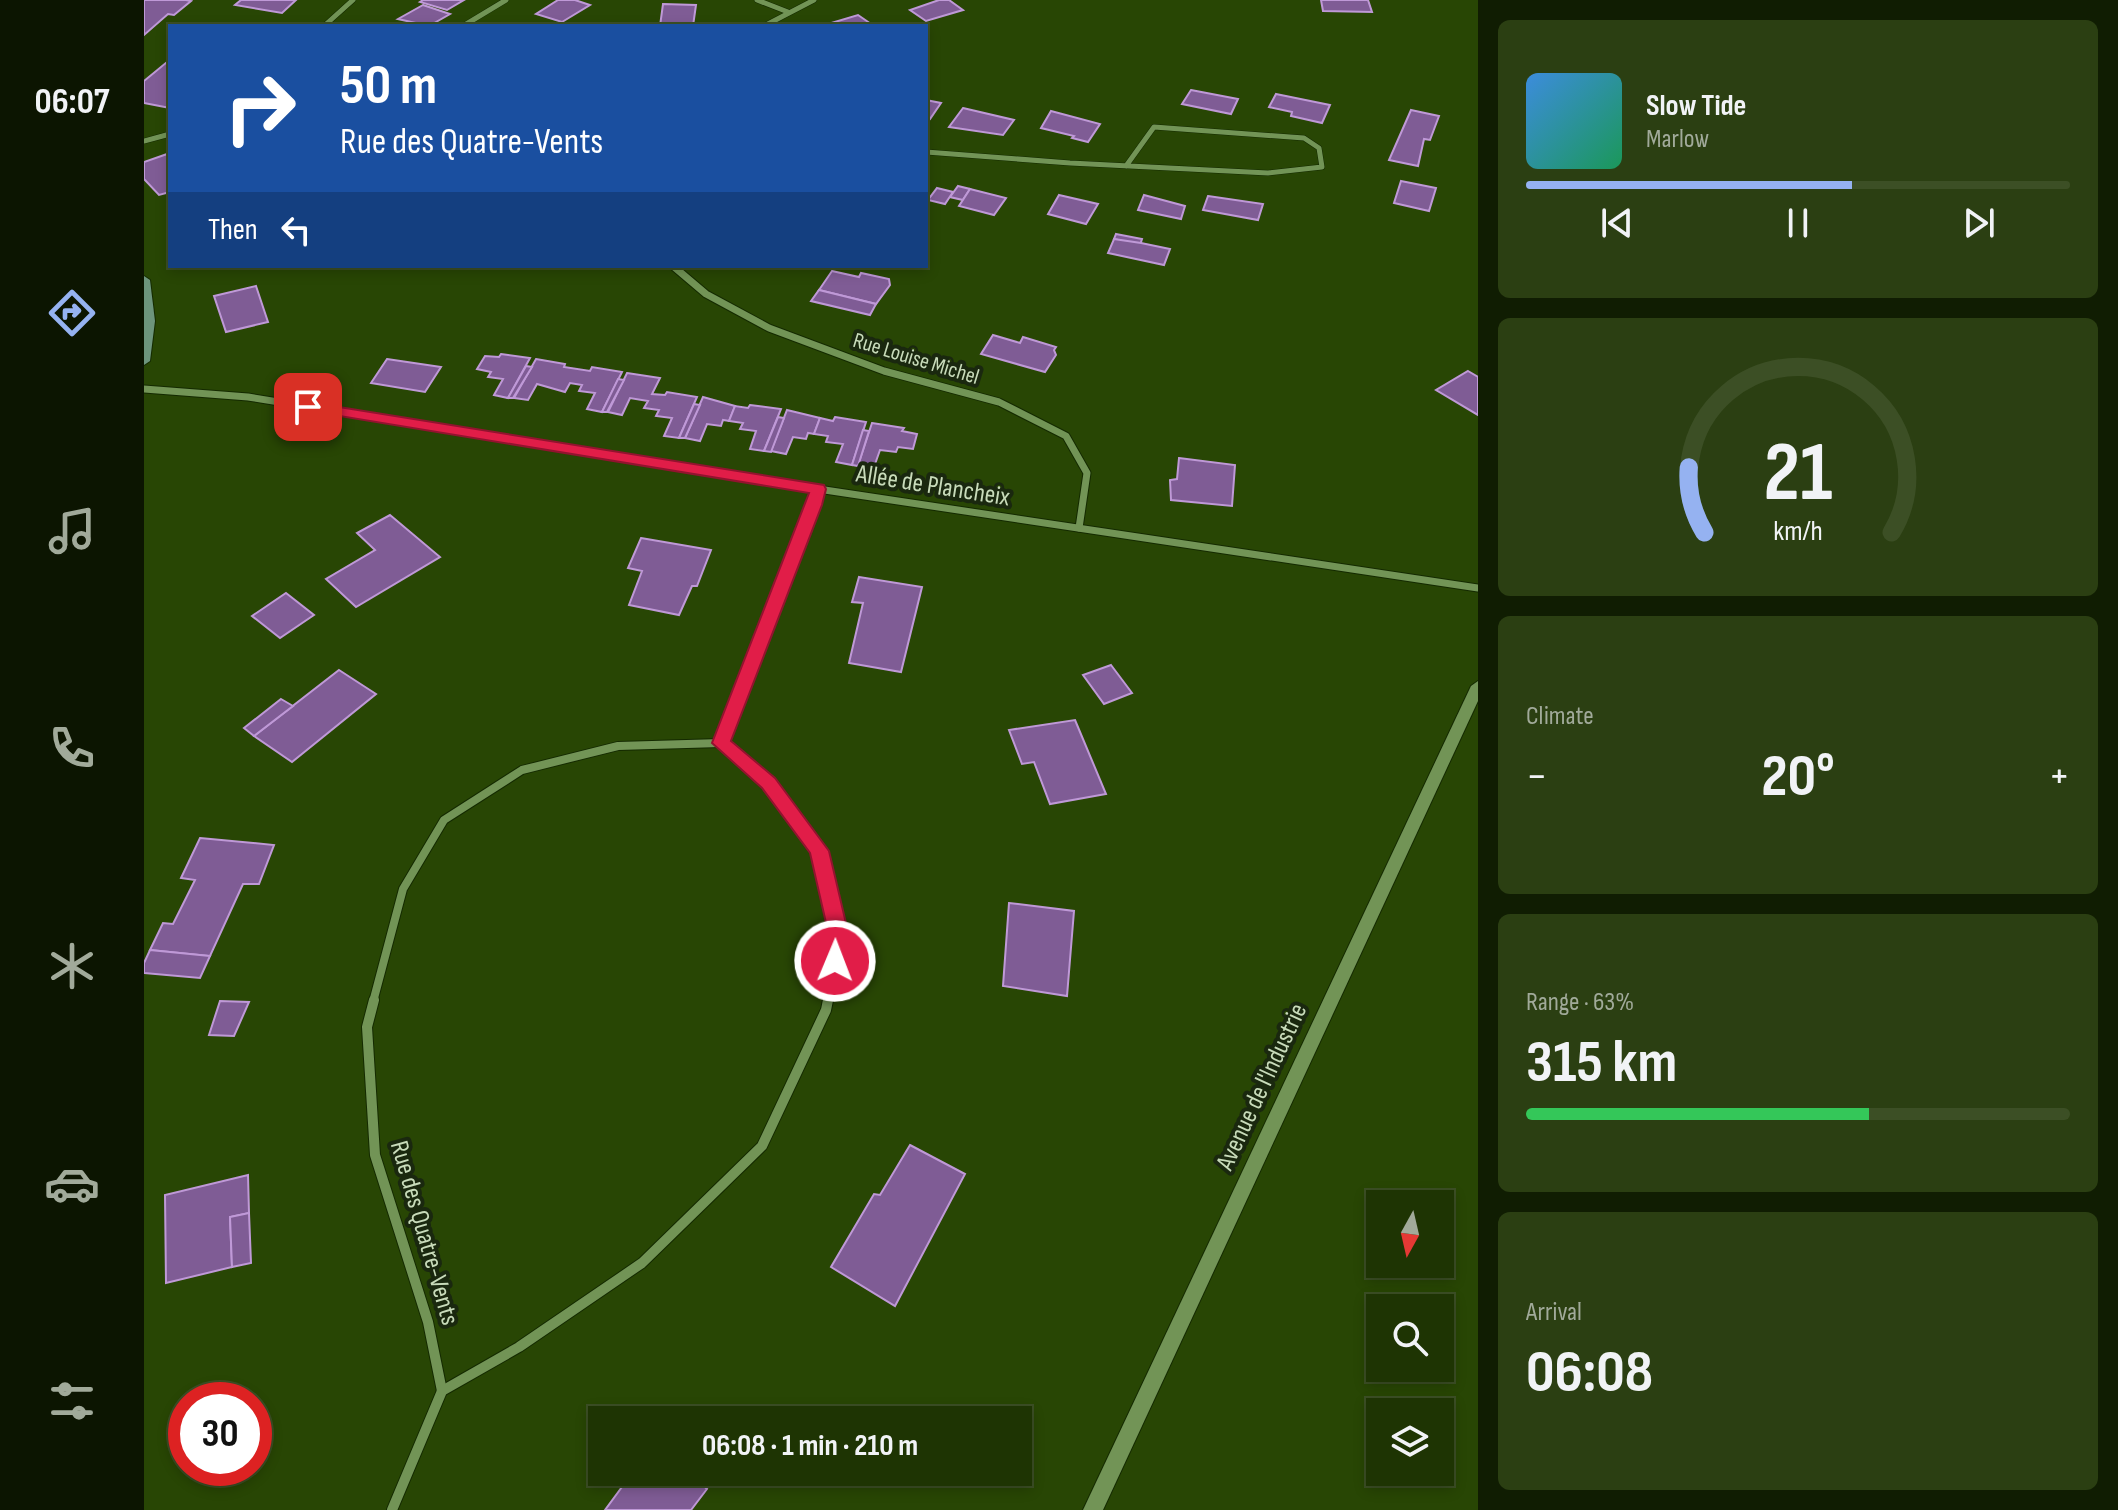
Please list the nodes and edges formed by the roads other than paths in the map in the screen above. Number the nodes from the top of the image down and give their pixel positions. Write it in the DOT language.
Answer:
graph roads {
  1 [pos="353,0"];
  2 [pos="506,0"];
  3 [pos="757,0"];
  4 [pos="814,0"];
  5 [pos="788,12"];
  6 [pos="326,24"];
  7 [pos="466,24"];
  8 [pos="767,24"];
  9 [pos="168,135"];
  10 [pos="144,141"];
  11 [pos="928,152"];
  12 [pos="1126,166"];
  13 [pos="675,268"];
  14 [pos="144,280"];
  15 [pos="144,361"];
  16 [pos="144,389"];
  17 [pos="818,489"];
  18 [pos="1079,528"];
  19 [pos="1478,588"];
  20 [pos="1478,686"];
  21 [pos="721,743"];
  22 [pos="442,1391"];
  23 [pos="392,1510"];
  24 [pos="1093,1510"];
  1 -- 6 [label="street"];
  2 -- 7 [label="street"];
  3 -- 5 [label="street"];
  4 -- 5 [label="street"];
  5 -- 8 [label="street"];
  9 -- 10 [label="street"];
  11 -- 12 [label="street"];
  12 -- 12 [label="street"];
  13 -- 18 [label="street, Rue Louise Michel"];
  14 -- 15 [label="main road"];
  16 -- 17 [label="street, Allée de Plancheix"];
  17 -- 18 [label="street, Allée de Plancheix"];
  17 -- 21 [label="street"];
  18 -- 19 [label="street, Allée de Plancheix"];
  20 -- 24 [label="street, Avenue de l'Industrie"];
  21 -- 22 [label="street"];
  21 -- 22 [label="street, Rue des Quatre-Vents"];
  22 -- 23 [label="street"];
}
